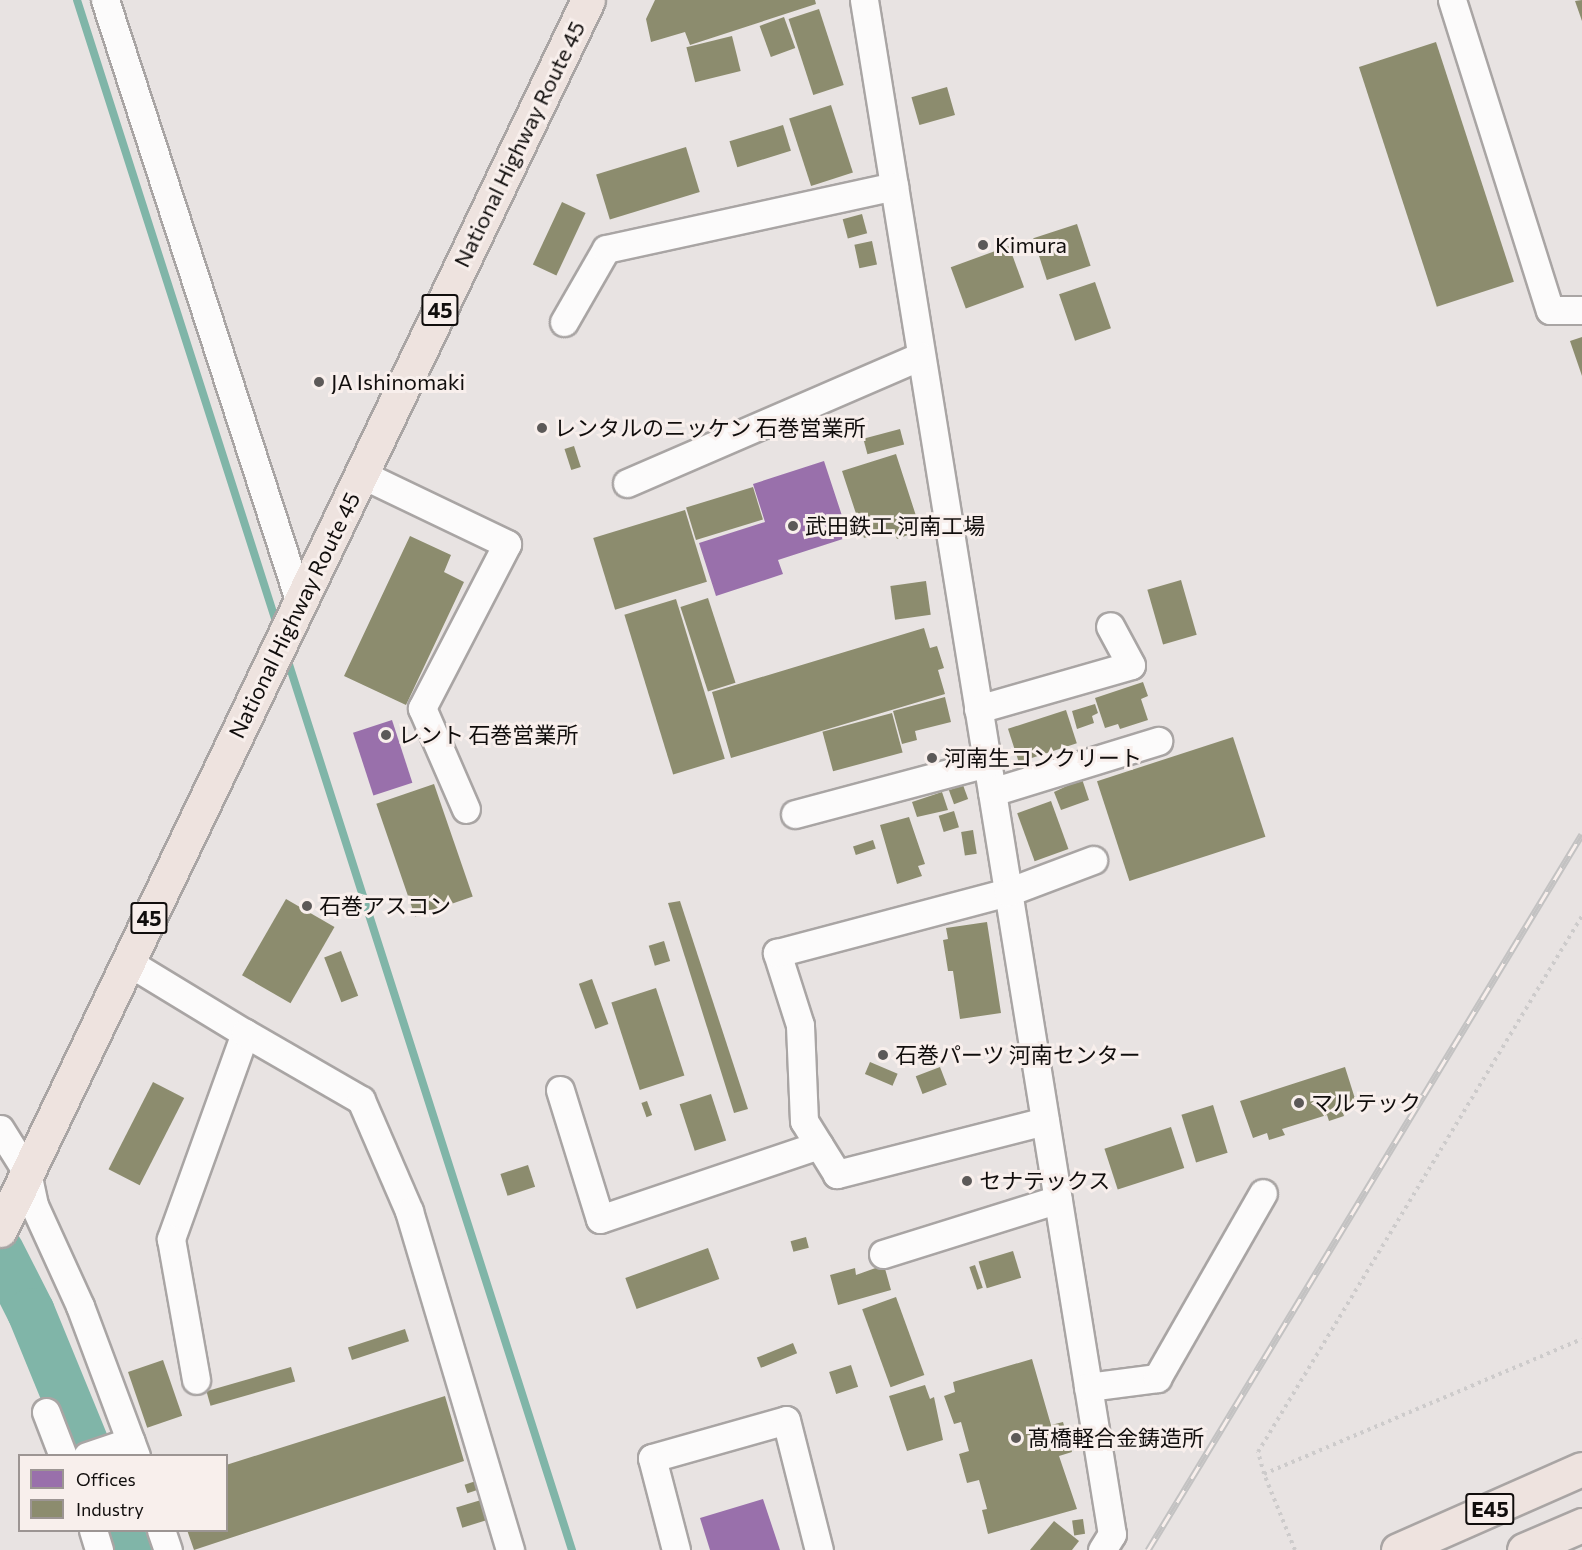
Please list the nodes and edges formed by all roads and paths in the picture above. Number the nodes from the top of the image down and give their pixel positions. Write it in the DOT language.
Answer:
graph roads {
  1 [pos="105,0"];
  2 [pos="588,0"];
  3 [pos="864,0"];
  4 [pos="1452,0"];
  5 [pos="894,186"];
  6 [pos="1582,310"];
  7 [pos="564,322"];
  8 [pos="921,356"];
  9 [pos="361,474"];
  10 [pos="627,483"];
  11 [pos="295,611"];
  12 [pos="1110,626"];
  13 [pos="978,708"];
  14 [pos="1158,741"];
  15 [pos="987,763"];
  16 [pos="992,792"];
  17 [pos="466,809"];
  18 [pos="795,814"];
  19 [pos="1093,860"];
  20 [pos="1008,892"];
  21 [pos="1582,916"];
  22 [pos="128,962"];
  23 [pos="245,1033"];
  24 [pos="560,1090"];
  25 [pos="1045,1121"];
  26 [pos="0,1130"];
  27 [pos="819,1145"];
  28 [pos="26,1173"];
  29 [pos="1263,1193"];
  30 [pos="1058,1199"];
  31 [pos="0,1230"];
  32 [pos="884,1254"];
  33 [pos="1582,1339"];
  34 [pos="196,1380"];
  35 [pos="1088,1387"];
  36 [pos="46,1412"];
  37 [pos="132,1446"];
  38 [pos="63,1454"];
  39 [pos="92,1454"];
  40 [pos="1582,1469"];
  41 [pos="1264,1474"];
  42 [pos="1582,1525"];
  43 [pos="94,1532"];
  44 [pos="162,1532"];
  45 [pos="99,1550"];
  46 [pos="168,1550"];
  47 [pos="510,1550"];
  48 [pos="676,1550"];
  49 [pos="819,1550"];
  50 [pos="1102,1550"];
  51 [pos="1295,1550"];
  52 [pos="1398,1550"];
  53 [pos="1524,1550"];
  1 -- 11 [label="street"];
  2 -- 9 [label="highway, National Highway Route 45 / 45"];
  3 -- 5 [label="street"];
  4 -- 6 [label="street"];
  5 -- 7 [label="street"];
  5 -- 8 [label="street"];
  8 -- 10 [label="street"];
  8 -- 13 [label="street"];
  9 -- 11 [label="highway, National Highway Route 45 / 45"];
  9 -- 17 [label="street"];
  11 -- 22 [label="highway, National Highway Route 45 / 45"];
  12 -- 13 [label="street"];
  13 -- 15 [label="street"];
  14 -- 16 [label="street"];
  15 -- 16 [label="street"];
  15 -- 18 [label="street"];
  16 -- 20 [label="street"];
  19 -- 20 [label="street"];
  20 -- 25 [label="street"];
  20 -- 27 [label="street"];
  21 -- 41 [label="path"];
  22 -- 23 [label="street"];
  22 -- 28 [label="highway, National Highway Route 45 / 45"];
  23 -- 34 [label="street"];
  23 -- 47 [label="street"];
  24 -- 27 [label="street"];
  25 -- 27 [label="street"];
  25 -- 30 [label="street"];
  26 -- 28 [label="street"];
  28 -- 31 [label="highway, National Highway Route 45 / 45"];
  28 -- 37 [label="street"];
  29 -- 35 [label="street"];
  30 -- 32 [label="street"];
  30 -- 35 [label="street"];
  33 -- 41 [label="path"];
  35 -- 50 [label="street"];
  36 -- 38 [label="street"];
  37 -- 39 [label="street"];
  40 -- 52 [label="highway, E45"];
  41 -- 51 [label="path"];
  42 -- 53 [label="highway, E45"];
  43 -- 45 [label="street"];
  44 -- 46 [label="street"];
  48 -- 49 [label="street"];
}
